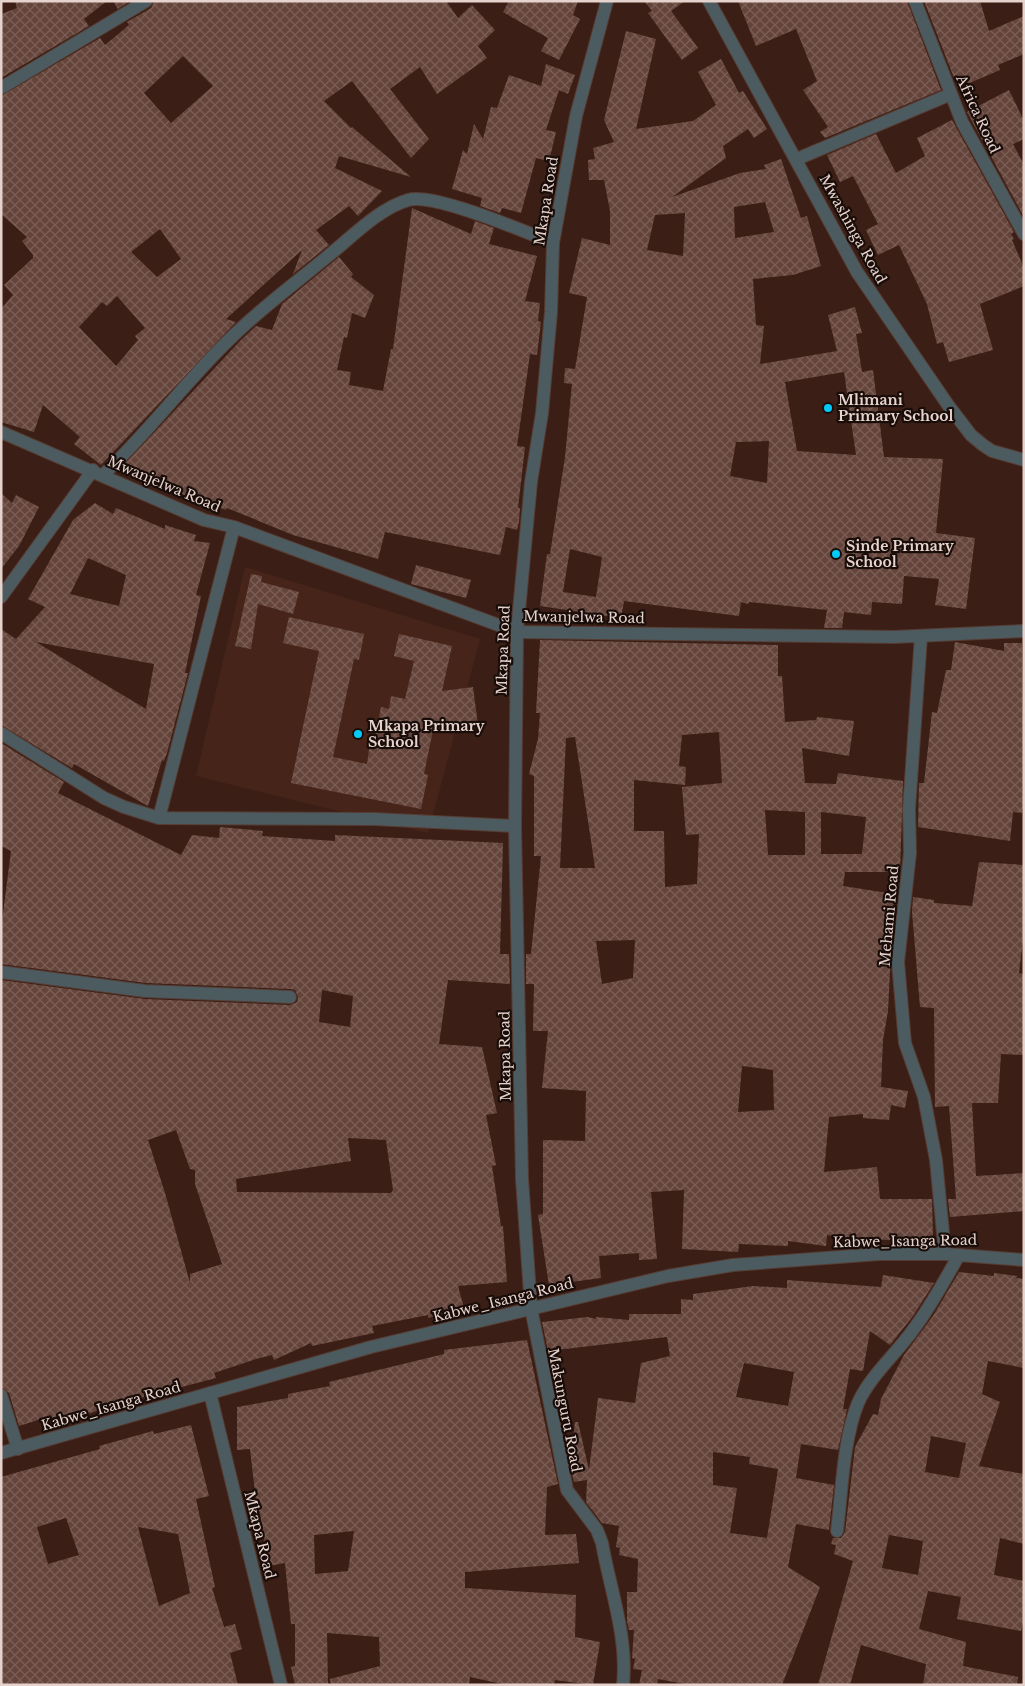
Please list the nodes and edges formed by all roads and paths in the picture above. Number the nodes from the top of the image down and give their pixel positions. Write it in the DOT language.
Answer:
graph roads {
  1 [pos="146,1"];
  2 [pos="607,1"];
  3 [pos="709,1"];
  4 [pos="915,1"];
  5 [pos="1,88"];
  6 [pos="951,94"];
  7 [pos="797,159"];
  8 [pos="1024,234"];
  9 [pos="553,243"];
  10 [pos="1,432"];
  11 [pos="1024,460"];
  12 [pos="98,472"];
  13 [pos="234,527"];
  14 [pos="1,597"];
  15 [pos="1024,631"];
  16 [pos="517,632"];
  17 [pos="921,636"];
  18 [pos="1,733"];
  19 [pos="159,818"];
  20 [pos="515,826"];
  21 [pos="1,972"];
  22 [pos="290,997"];
  23 [pos="945,1254"];
  24 [pos="959,1254"];
  25 [pos="1024,1260"];
  26 [pos="531,1308"];
  27 [pos="210,1393"];
  28 [pos="1,1395"];
  29 [pos="18,1448"];
  30 [pos="1,1453"];
  31 [pos="837,1531"];
  32 [pos="281,1685"];
  33 [pos="624,1685"];
  1 -- 5 [label="street"];
  2 -- 9 [label="street, Mkapa Road"];
  3 -- 7 [label="street, Mwashinga Road"];
  4 -- 6 [label="street, Africa Road"];
  6 -- 7 [label="street"];
  6 -- 8 [label="street, Africa Road"];
  7 -- 11 [label="street, Mwashinga Road"];
  9 -- 12 [label="street"];
  9 -- 16 [label="street, Mkapa Road"];
  10 -- 12 [label="street, Mwanjelwa Road"];
  12 -- 13 [label="street, Mwanjelwa Road"];
  12 -- 14 [label="street"];
  13 -- 16 [label="street, Mwanjelwa Road"];
  13 -- 19 [label="street"];
  15 -- 17 [label="street, Mwanjelwa Road"];
  16 -- 17 [label="street, Mwanjelwa Road"];
  16 -- 20 [label="street, Mkapa Road"];
  17 -- 23 [label="street, Mehami Road"];
  18 -- 19 [label="street"];
  19 -- 20 [label="street"];
  20 -- 26 [label="street, Mkapa Road"];
  21 -- 22 [label="street"];
  23 -- 24 [label="street, Kabwe_Isanga Road"];
  23 -- 26 [label="street, Kabwe_Isanga Road"];
  24 -- 25 [label="street, Kabwe_Isanga Road"];
  24 -- 31 [label="street"];
  26 -- 27 [label="street, Kabwe_Isanga Road"];
  26 -- 33 [label="street, Makunguru Road"];
  27 -- 29 [label="street, Kabwe_Isanga Road"];
  27 -- 32 [label="street, Mkapa Road"];
  28 -- 29 [label="street"];
  29 -- 30 [label="street, Kabwe_Isanga Road"];
}
